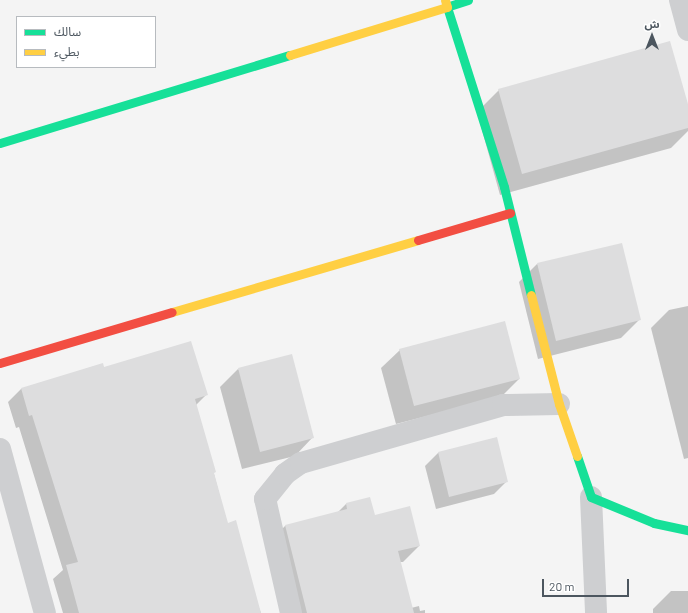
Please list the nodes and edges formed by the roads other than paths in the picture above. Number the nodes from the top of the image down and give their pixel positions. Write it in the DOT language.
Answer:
graph roads {
  1 [pos="468,0"];
  2 [pos="680,0"];
  3 [pos="446,4"];
  4 [pos="688,30"];
  5 [pos="0,143"];
  6 [pos="510,213"];
  7 [pos="0,363"];
  8 [pos="559,404"];
  9 [pos="0,449"];
  10 [pos="592,497"];
  11 [pos="688,530"];
  12 [pos="45,613"];
  13 [pos="291,613"];
  14 [pos="596,613"];
  1 -- 3 [label="street"];
  2 -- 4 [label="street"];
  3 -- 5 [label="street"];
  3 -- 6 [label="street"];
  6 -- 7 [label="street"];
  6 -- 8 [label="street"];
  8 -- 10 [label="street"];
  8 -- 13 [label="street"];
  9 -- 12 [label="street"];
  10 -- 11 [label="street"];
  10 -- 14 [label="street"];
}
